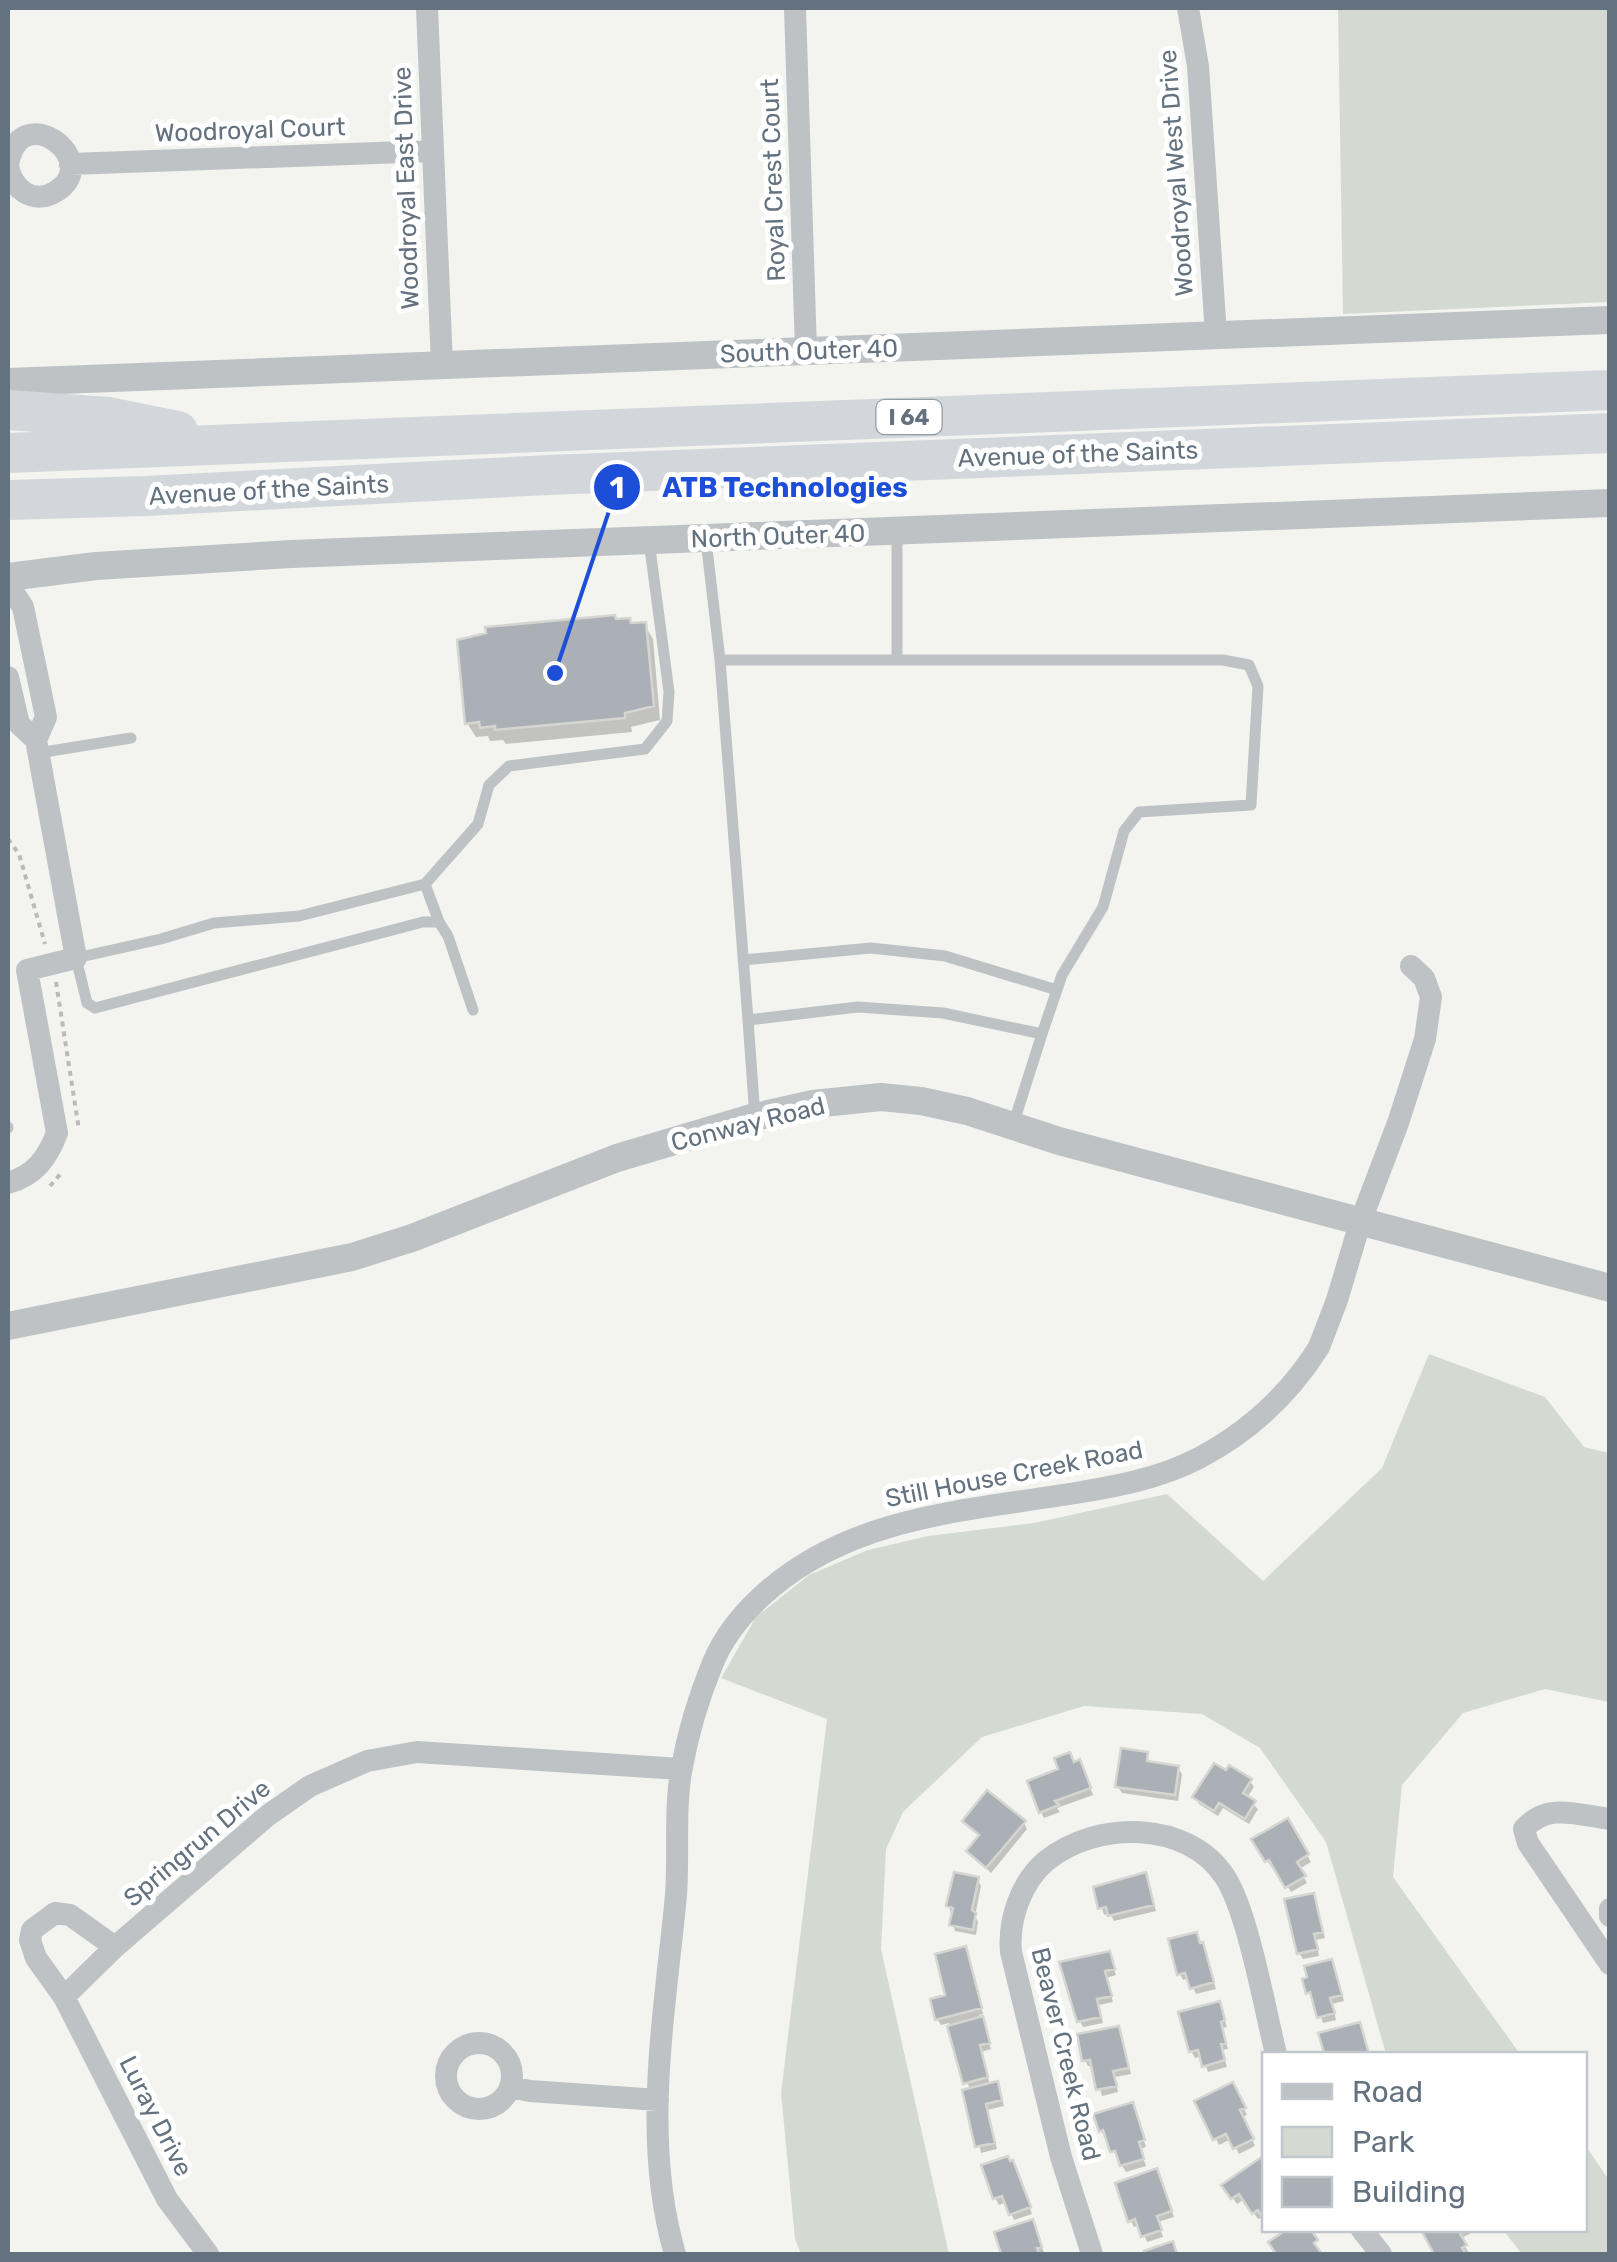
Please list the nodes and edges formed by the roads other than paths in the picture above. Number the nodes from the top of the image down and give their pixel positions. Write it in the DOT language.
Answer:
graph roads {
  1 [pos="427,8"];
  2 [pos="795,8"];
  3 [pos="1188,8"];
  4 [pos="432,151"];
  5 [pos="70,164"];
  6 [pos="8,166"];
  7 [pos="1610,320"];
  8 [pos="1216,335"];
  9 [pos="806,351"];
  10 [pos="442,366"];
  11 [pos="8,382"];
  12 [pos="1610,390"];
  13 [pos="8,410"];
  14 [pos="1610,433"];
  15 [pos="246,444"];
  16 [pos="8,453"];
  17 [pos="146,496"];
  18 [pos="8,500"];
  19 [pos="1610,503"];
  20 [pos="8,526"];
  21 [pos="897,532"];
  22 [pos="706,539"];
  23 [pos="649,541"];
  24 [pos="8,577"];
  25 [pos="8,584"];
  26 [pos="720,660"];
  27 [pos="897,660"];
  28 [pos="8,677"];
  29 [pos="131,738"];
  30 [pos="37,746"];
  31 [pos="425,884"];
  32 [pos="439,922"];
  33 [pos="76,958"];
  34 [pos="743,960"];
  35 [pos="1410,966"];
  36 [pos="17,968"];
  37 [pos="1057,990"];
  38 [pos="473,1010"];
  39 [pos="748,1020"];
  40 [pos="1042,1034"];
  41 [pos="755,1117"];
  42 [pos="1013,1125"];
  43 [pos="8,1182"];
  44 [pos="1360,1223"];
  45 [pos="1610,1288"];
  46 [pos="8,1326"];
  47 [pos="681,1769"];
  48 [pos="1610,1819"];
  49 [pos="115,1948"];
  50 [pos="1610,1964"];
  51 [pos="64,1998"];
  52 [pos="1275,2052"];
  53 [pos="510,2087"];
  54 [pos="658,2100"];
  55 [pos="1364,2232"];
  56 [pos="208,2254"];
  57 [pos="675,2254"];
  58 [pos="1092,2254"];
  59 [pos="1381,2254"];
  1 -- 4 [label="street, Woodroyal East Drive"];
  2 -- 9 [label="street, Royal Crest Court"];
  3 -- 8 [label="street, Woodroyal West Drive"];
  4 -- 5 [label="street, Woodroyal Court"];
  4 -- 10 [label="street, Woodroyal East Drive"];
  5 -- 6 [label="street"];
  5 -- 6 [label="street"];
  7 -- 8 [label="street, South Outer 40"];
  8 -- 9 [label="street, South Outer 40"];
  9 -- 10 [label="street, South Outer 40"];
  10 -- 11 [label="street, South Outer 40"];
  12 -- 15 [label="highway, Avenue of the Saints / I 64"];
  13 -- 15 [label="highway"];
  14 -- 17 [label="highway, Avenue of the Saints / I 64"];
  15 -- 16 [label="highway, Avenue of the Saints / I 64"];
  17 -- 18 [label="highway, Avenue of the Saints / I 64"];
  17 -- 20 [label="highway"];
  19 -- 21 [label="street, North Outer 40"];
  21 -- 22 [label="street, North Outer 40"];
  21 -- 27 [label="lane"];
  22 -- 23 [label="street, North Outer 40"];
  22 -- 26 [label="lane"];
  23 -- 24 [label="street, North Outer 40"];
  23 -- 31 [label="lane"];
  25 -- 30 [label="street"];
  26 -- 27 [label="lane"];
  26 -- 34 [label="lane"];
  27 -- 37 [label="lane"];
  28 -- 30 [label="street"];
  29 -- 30 [label="lane"];
  30 -- 33 [label="street"];
  31 -- 32 [label="lane"];
  31 -- 33 [label="lane"];
  32 -- 33 [label="lane"];
  32 -- 38 [label="lane"];
  33 -- 36 [label="street"];
  34 -- 37 [label="lane"];
  34 -- 39 [label="lane"];
  35 -- 44 [label="street, Still House Creek Road"];
  36 -- 43 [label="street"];
  37 -- 40 [label="lane"];
  39 -- 40 [label="lane"];
  39 -- 41 [label="lane"];
  40 -- 42 [label="lane"];
  41 -- 42 [label="street, Conway Road"];
  41 -- 46 [label="street, Conway Road"];
  42 -- 44 [label="street, Conway Road"];
  44 -- 45 [label="street, Conway Road"];
  44 -- 47 [label="street, Still House Creek Road"];
  47 -- 49 [label="street, Springrun Drive"];
  47 -- 54 [label="street, Still House Creek Road"];
  48 -- 50 [label="street"];
  49 -- 51 [label="street, Springrun Drive"];
  49 -- 51 [label="street, Luray Drive"];
  51 -- 56 [label="street, Luray Drive"];
  52 -- 58 [label="street, Beaver Creek Road"];
  53 -- 54 [label="street"];
  54 -- 57 [label="street, Still House Creek Road"];
  55 -- 59 [label="street"];
}
